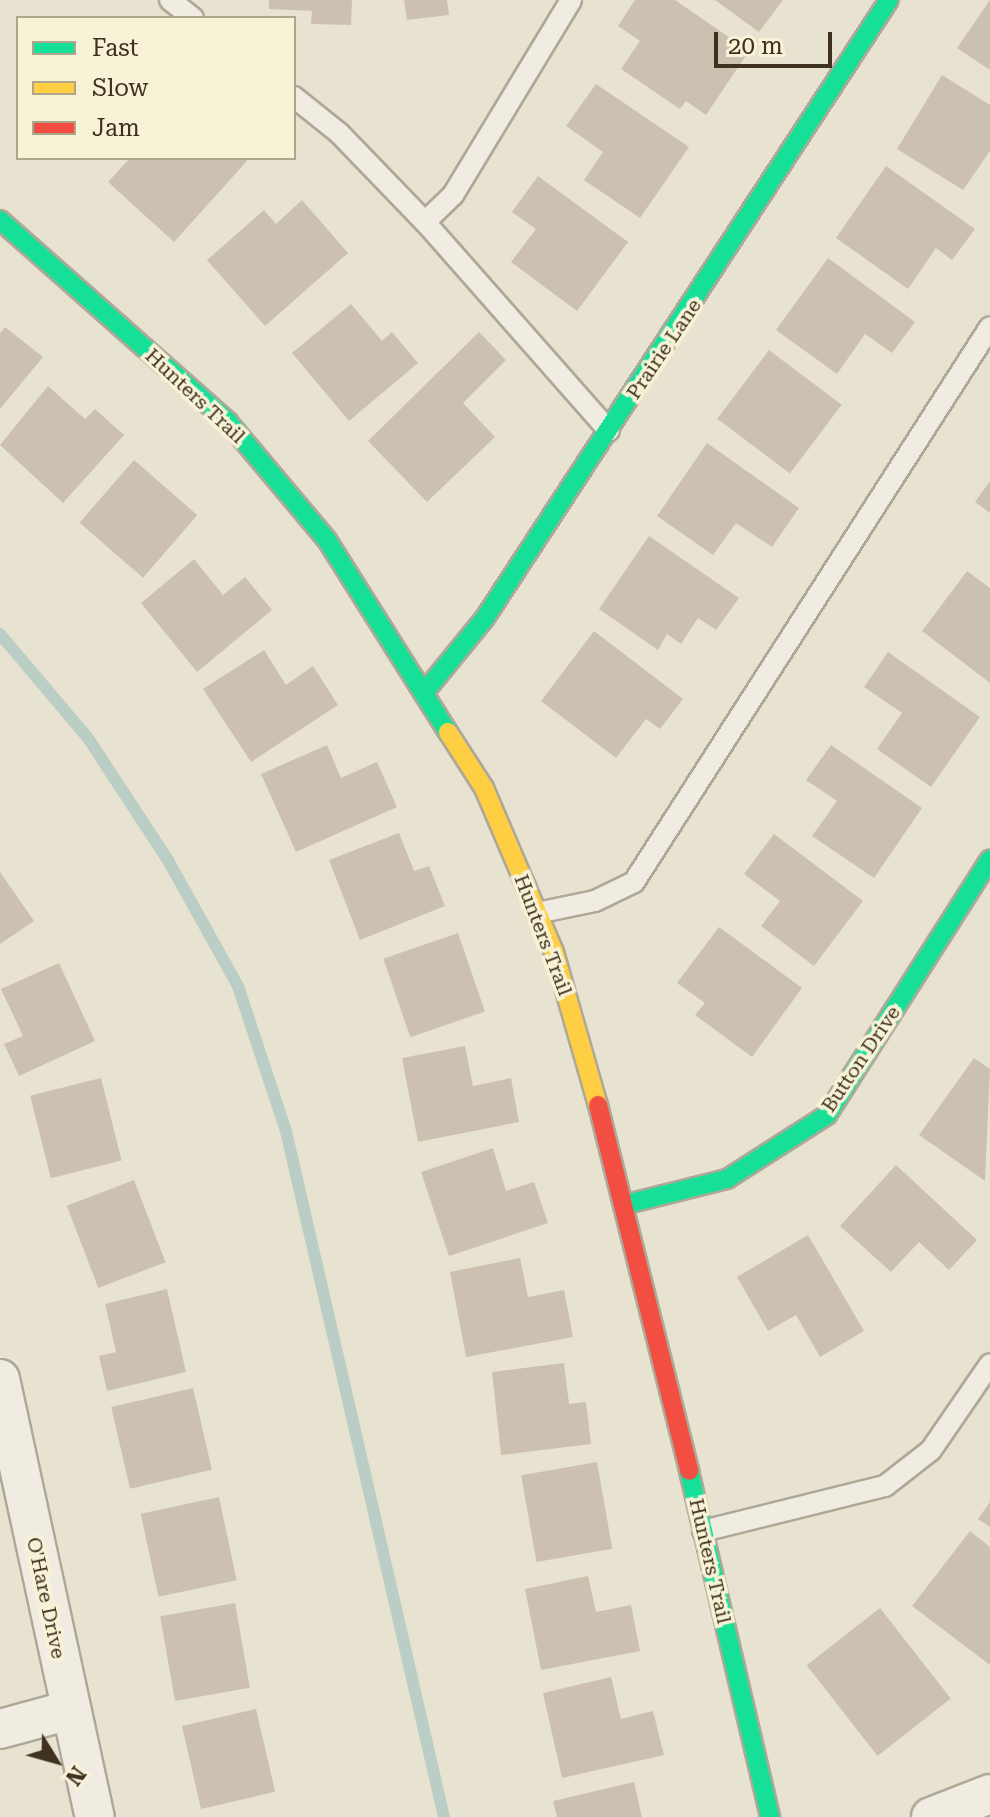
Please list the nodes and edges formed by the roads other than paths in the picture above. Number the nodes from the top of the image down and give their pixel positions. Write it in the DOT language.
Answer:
graph roads {
  1 [pos="170,0"];
  2 [pos="571,0"];
  3 [pos="889,0"];
  4 [pos="190,16"];
  5 [pos="296,99"];
  6 [pos="0,220"];
  7 [pos="425,222"];
  8 [pos="990,327"];
  9 [pos="609,432"];
  10 [pos="427,689"];
  11 [pos="990,859"];
  12 [pos="537,913"];
  13 [pos="627,1204"];
  14 [pos="990,1364"];
  15 [pos="0,1379"];
  16 [pos="703,1531"];
  17 [pos="70,1710"];
  18 [pos="0,1729"];
  19 [pos="990,1794"];
  20 [pos="95,1817"];
  21 [pos="770,1817"];
  22 [pos="931,1817"];
  1 -- 4 [label="lane"];
  2 -- 7 [label="lane"];
  3 -- 9 [label="street, Prairie Lane"];
  5 -- 7 [label="lane"];
  6 -- 10 [label="street, Hunters Trail"];
  7 -- 9 [label="lane"];
  8 -- 12 [label="lane"];
  9 -- 10 [label="street, Prairie Lane"];
  10 -- 12 [label="street, Hunters Trail"];
  11 -- 13 [label="street, Button Drive"];
  12 -- 13 [label="street, Hunters Trail"];
  13 -- 16 [label="street, Hunters Trail"];
  14 -- 16 [label="lane"];
  15 -- 17 [label="street, O'Hare Drive"];
  16 -- 21 [label="street, Hunters Trail"];
  17 -- 18 [label="street"];
  17 -- 20 [label="street, O'Hare Drive"];
  19 -- 22 [label="street"];
}
